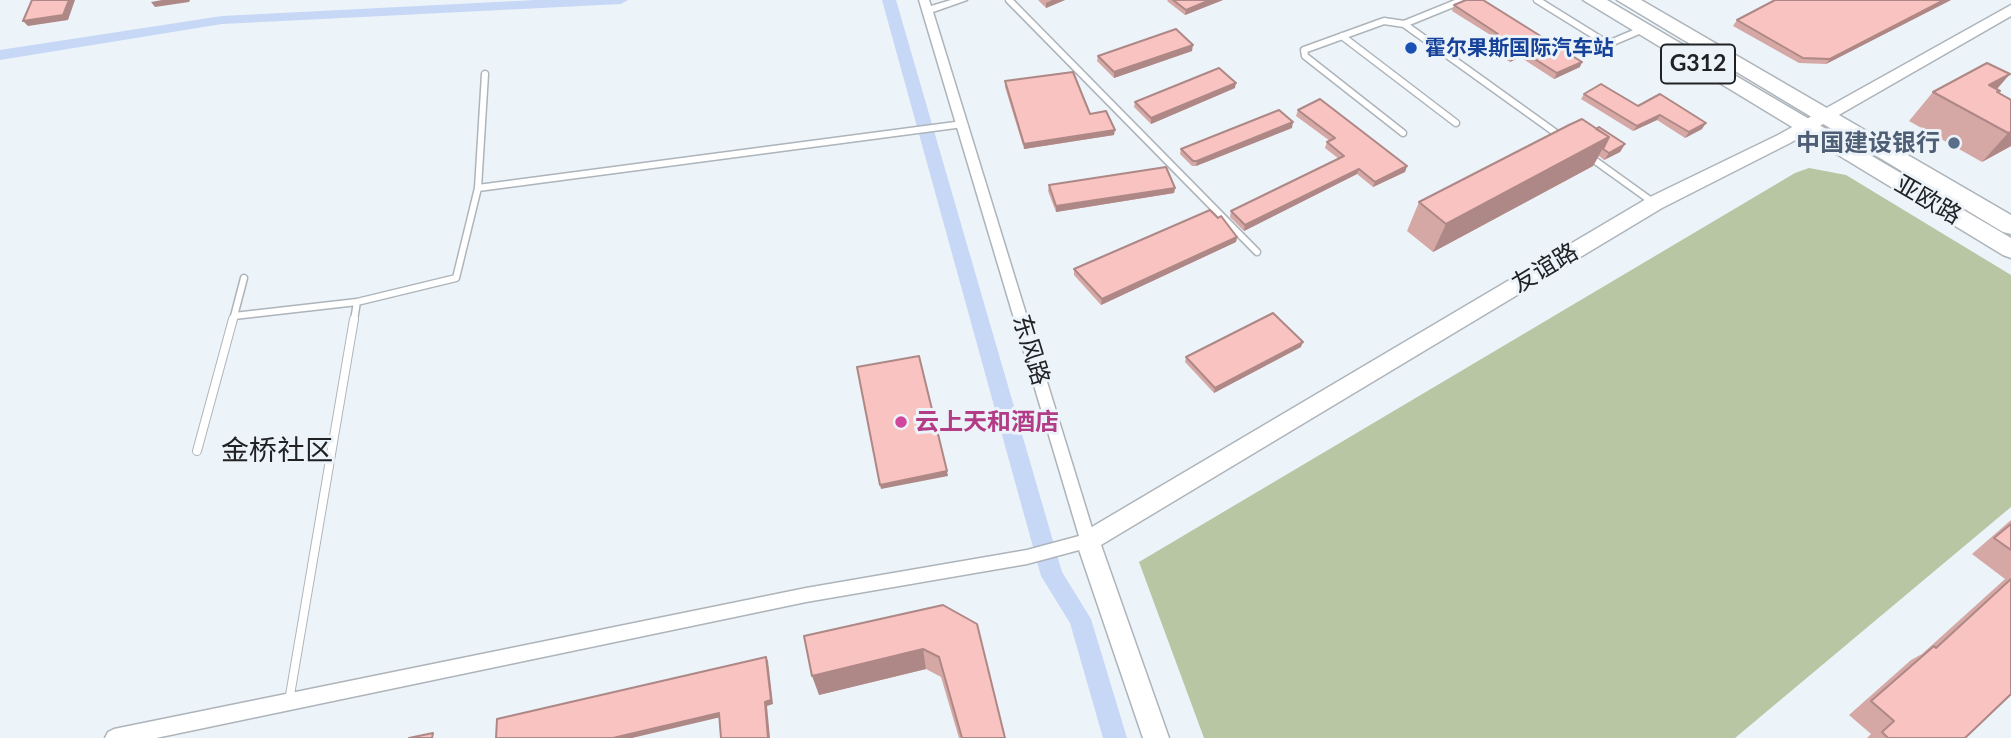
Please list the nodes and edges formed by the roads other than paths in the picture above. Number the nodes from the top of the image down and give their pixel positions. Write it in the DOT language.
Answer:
graph roads {
  1 [pos="962,0"];
  2 [pos="1009,0"];
  3 [pos="1464,0"];
  4 [pos="1537,0"];
  5 [pos="1593,0"];
  6 [pos="1627,0"];
  7 [pos="925,6"];
  8 [pos="2011,10"];
  9 [pos="1404,24"];
  10 [pos="1641,30"];
  11 [pos="1342,36"];
  12 [pos="485,75"];
  13 [pos="1813,121"];
  14 [pos="1456,123"];
  15 [pos="963,124"];
  16 [pos="1403,133"];
  17 [pos="1564,138"];
  18 [pos="1587,154"];
  19 [pos="478,188"];
  20 [pos="1655,203"];
  21 [pos="2011,226"];
  22 [pos="2011,249"];
  23 [pos="1257,252"];
  24 [pos="244,278"];
  25 [pos="357,302"];
  26 [pos="234,316"];
  27 [pos="197,451"];
  28 [pos="1079,544"];
  29 [pos="289,702"];
  30 [pos="114,738"];
  31 [pos="1156,738"];
  1 -- 7 [label="street"];
  2 -- 23 [label="lane"];
  3 -- 9 [label="lane"];
  4 -- 10 [label="lane"];
  5 -- 10 [label="highway, 亚欧路 / G312"];
  6 -- 13 [label="highway, 亚欧路 / G312"];
  7 -- 15 [label="street, 东风路"];
  8 -- 13 [label="street, 友谊路"];
  9 -- 11 [label="lane"];
  9 -- 17 [label="lane"];
  10 -- 13 [label="highway, 亚欧路 / G312"];
  11 -- 14 [label="lane"];
  11 -- 16 [label="lane"];
  12 -- 19 [label="lane"];
  13 -- 20 [label="street, 友谊路"];
  13 -- 21 [label="highway, 亚欧路 / G312"];
  13 -- 22 [label="highway, 亚欧路 / G312"];
  15 -- 19 [label="lane"];
  15 -- 28 [label="street, 东风路"];
  18 -- 20 [label="lane"];
  19 -- 25 [label="lane"];
  20 -- 28 [label="street, 友谊路"];
  24 -- 26 [label="lane"];
  25 -- 26 [label="lane"];
  25 -- 29 [label="lane"];
  26 -- 27 [label="lane"];
  28 -- 29 [label="street"];
  28 -- 31 [label="street, 东风路"];
  29 -- 30 [label="street"];
}
